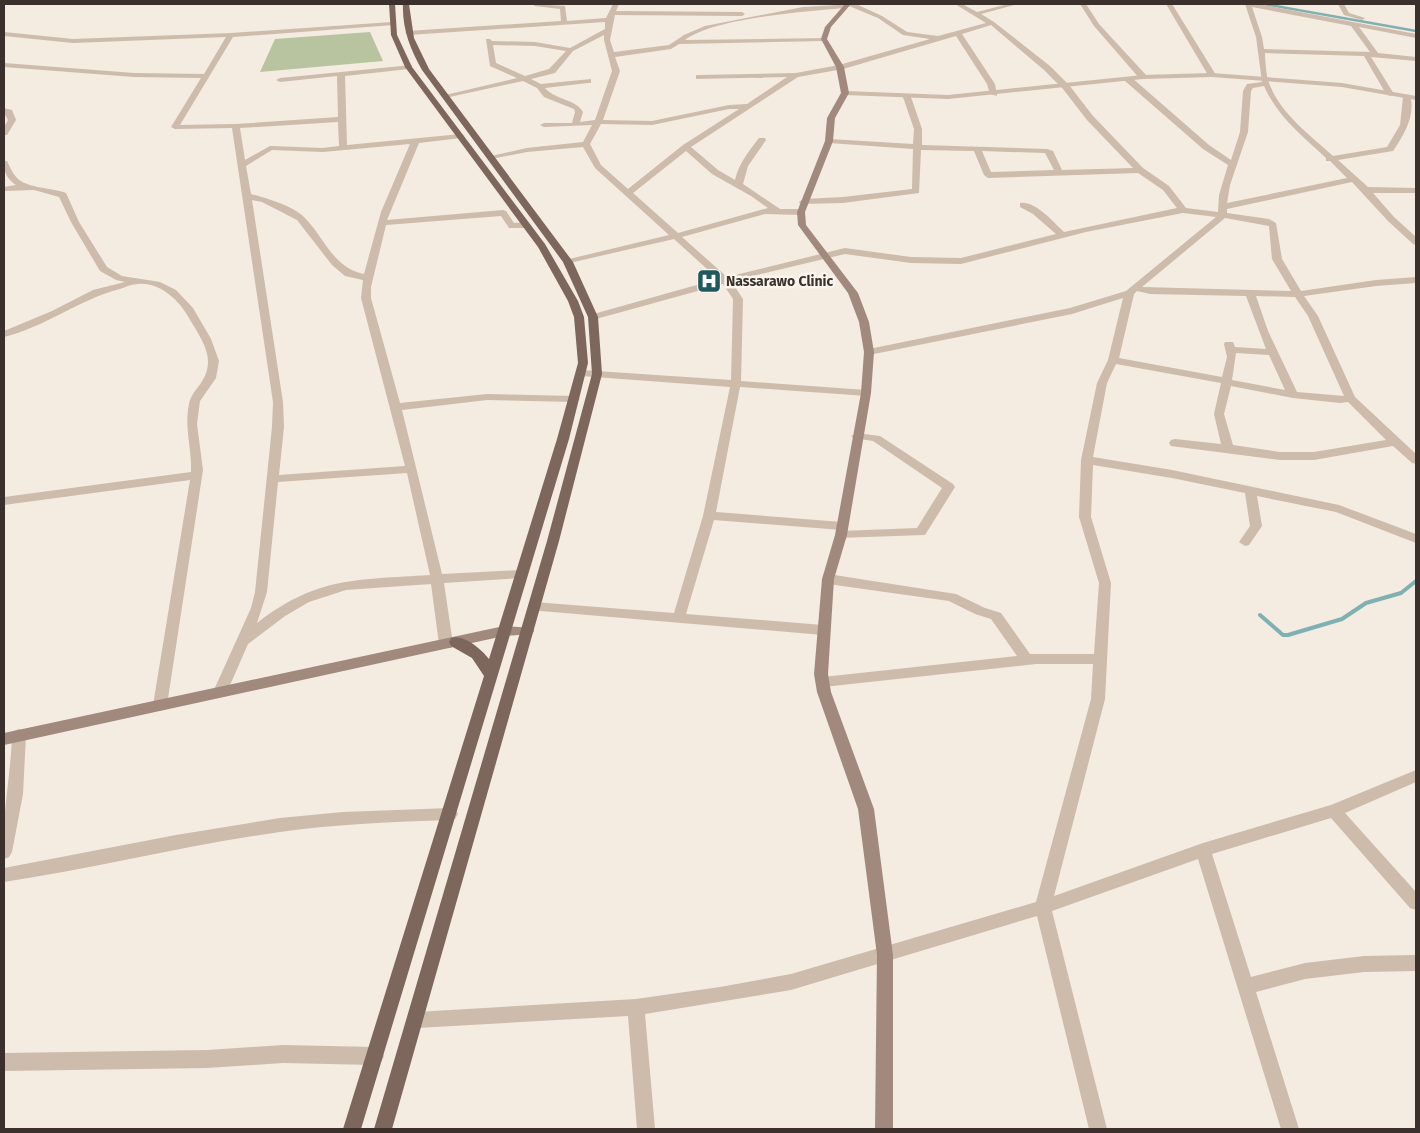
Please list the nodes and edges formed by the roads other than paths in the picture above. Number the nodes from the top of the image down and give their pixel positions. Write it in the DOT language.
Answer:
graph roads {
  1 [pos="392,4"];
  2 [pos="406,4"];
  3 [pos="535,4"];
  4 [pos="616,4"];
  5 [pos="848,4"];
  6 [pos="958,4"];
  7 [pos="1015,4"];
  8 [pos="1083,4"];
  9 [pos="1169,4"];
  10 [pos="1248,4"];
  11 [pos="1341,4"];
  12 [pos="975,14"];
  13 [pos="767,15"];
  14 [pos="610,16"];
  15 [pos="564,22"];
  16 [pos="992,23"];
  17 [pos="392,24"];
  18 [pos="1353,24"];
  19 [pos="1416,28"];
  20 [pos="608,30"];
  21 [pos="408,33"];
  22 [pos="958,33"];
  23 [pos="4,34"];
  24 [pos="231,35"];
  25 [pos="534,35"];
  26 [pos="1416,36"];
  27 [pos="945,37"];
  28 [pos="824,39"];
  29 [pos="678,42"];
  30 [pos="571,50"];
  31 [pos="1262,51"];
  32 [pos="1366,54"];
  33 [pos="611,55"];
  34 [pos="1376,55"];
  35 [pos="1416,59"];
  36 [pos="4,65"];
  37 [pos="409,66"];
  38 [pos="840,67"];
  39 [pos="341,73"];
  40 [pos="796,75"];
  41 [pos="1212,75"];
  42 [pos="206,76"];
  43 [pos="699,77"];
  44 [pos="1143,77"];
  45 [pos="522,78"];
  46 [pos="1128,79"];
  47 [pos="280,80"];
  48 [pos="1265,80"];
  49 [pos="588,81"];
  50 [pos="540,86"];
  51 [pos="1066,87"];
  52 [pos="845,94"];
  53 [pos="994,94"];
  54 [pos="1390,94"];
  55 [pos="446,96"];
  56 [pos="907,97"];
  57 [pos="1407,97"];
  58 [pos="1416,98"];
  59 [pos="749,106"];
  60 [pos="4,110"];
  61 [pos="342,118"];
  62 [pos="598,122"];
  63 [pos="544,125"];
  64 [pos="575,125"];
  65 [pos="236,126"];
  66 [pos="4,133"];
  67 [pos="461,136"];
  68 [pos="416,140"];
  69 [pos="762,140"];
  70 [pos="829,141"];
  71 [pos="586,144"];
  72 [pos="686,147"];
  73 [pos="918,147"];
  74 [pos="343,148"];
  75 [pos="977,149"];
  76 [pos="491,157"];
  77 [pos="1329,159"];
  78 [pos="4,163"];
  79 [pos="1232,164"];
  80 [pos="242,165"];
  81 [pos="1140,170"];
  82 [pos="1059,172"];
  83 [pos="1353,179"];
  84 [pos="739,185"];
  85 [pos="24,187"];
  86 [pos="4,189"];
  87 [pos="1366,190"];
  88 [pos="1416,190"];
  89 [pos="628,193"];
  90 [pos="247,196"];
  91 [pos="1023,205"];
  92 [pos="802,208"];
  93 [pos="776,210"];
  94 [pos="1182,210"];
  95 [pos="1222,211"];
  96 [pos="383,223"];
  97 [pos="526,225"];
  98 [pos="1063,235"];
  99 [pos="676,236"];
  100 [pos="1416,242"];
  101 [pos="824,256"];
  102 [pos="568,262"];
  103 [pos="368,278"];
  104 [pos="726,280"];
  105 [pos="1416,280"];
  106 [pos="138,281"];
  107 [pos="1132,290"];
  108 [pos="1250,294"];
  109 [pos="1298,294"];
  110 [pos="593,317"];
  111 [pos="4,334"];
  112 [pos="869,352"];
  113 [pos="1273,352"];
  114 [pos="1113,360"];
  115 [pos="581,373"];
  116 [pos="597,374"];
  117 [pos="1228,382"];
  118 [pos="736,383"];
  119 [pos="866,393"];
  120 [pos="1293,395"];
  121 [pos="1350,398"];
  122 [pos="575,399"];
  123 [pos="395,407"];
  124 [pos="858,436"];
  125 [pos="1395,442"];
  126 [pos="1175,443"];
  127 [pos="1228,448"];
  128 [pos="1088,460"];
  129 [pos="1416,460"];
  130 [pos="411,469"];
  131 [pos="196,475"];
  132 [pos="272,479"];
  133 [pos="1251,492"];
  134 [pos="4,501"];
  135 [pos="709,516"];
  136 [pos="841,531"];
  137 [pos="1416,539"];
  138 [pos="1245,542"];
  139 [pos="521,574"];
  140 [pos="828,579"];
  141 [pos="437,580"];
  142 [pos="534,607"];
  143 [pos="679,617"];
  144 [pos="823,630"];
  145 [pos="504,631"];
  146 [pos="527,631"];
  147 [pos="242,642"];
  148 [pos="451,643"];
  149 [pos="1100,659"];
  150 [pos="1026,660"];
  151 [pos="490,674"];
  152 [pos="823,682"];
  153 [pos="220,692"];
  154 [pos="160,705"];
  155 [pos="19,735"];
  156 [pos="4,738"];
  157 [pos="1416,776"];
  158 [pos="1334,811"];
  159 [pos="450,814"];
  160 [pos="1203,850"];
  161 [pos="4,852"];
  162 [pos="4,875"];
  163 [pos="1416,903"];
  164 [pos="1043,907"];
  165 [pos="885,954"];
  166 [pos="1416,963"];
  167 [pos="1246,987"];
  168 [pos="636,1006"];
  169 [pos="417,1020"];
  170 [pos="375,1056"];
  171 [pos="4,1064"];
  172 [pos="352,1129"];
  173 [pos="383,1129"];
  174 [pos="646,1129"];
  175 [pos="884,1129"];
  176 [pos="1098,1129"];
  177 [pos="1290,1129"];
  1 -- 17 [label="main road"];
  2 -- 21 [label="main road"];
  3 -- 15 [label="street"];
  4 -- 14 [label="street"];
  5 -- 13 [label="street"];
  5 -- 27 [label="street"];
  5 -- 28 [label="main road"];
  6 -- 12 [label="street"];
  7 -- 12 [label="street"];
  8 -- 44 [label="street"];
  9 -- 41 [label="street"];
  10 -- 18 [label="street"];
  10 -- 31 [label="street"];
  11 -- 19 [label="street"];
  12 -- 16 [label="street"];
  13 -- 14 [label="street"];
  13 -- 29 [label="street"];
  14 -- 15 [label="street"];
  14 -- 20 [label="street"];
  15 -- 25 [label="street"];
  16 -- 22 [label="street"];
  16 -- 51 [label="street"];
  17 -- 24 [label="street"];
  17 -- 37 [label="main road"];
  18 -- 26 [label="street"];
  18 -- 34 [label="street"];
  20 -- 30 [label="street"];
  20 -- 33 [label="street"];
  21 -- 25 [label="street"];
  21 -- 55 [label="main road"];
  22 -- 27 [label="street"];
  22 -- 53 [label="street"];
  23 -- 24 [label="street"];
  24 -- 42 [label="street"];
  25 -- 30 [label="street"];
  25 -- 45 [label="street"];
  27 -- 38 [label="street"];
  28 -- 29 [label="street"];
  28 -- 38 [label="main road"];
  29 -- 33 [label="street"];
  30 -- 45 [label="street"];
  31 -- 32 [label="street"];
  31 -- 48 [label="street"];
  32 -- 34 [label="street"];
  32 -- 54 [label="street"];
  33 -- 62 [label="street"];
  34 -- 35 [label="street"];
  36 -- 42 [label="street"];
  37 -- 39 [label="street"];
  37 -- 67 [label="main road"];
  38 -- 40 [label="street"];
  38 -- 52 [label="main road"];
  39 -- 47 [label="street"];
  39 -- 61 [label="street"];
  40 -- 43 [label="street"];
  40 -- 59 [label="street"];
  41 -- 44 [label="street"];
  41 -- 48 [label="street"];
  42 -- 65 [label="street"];
  44 -- 46 [label="street"];
  45 -- 50 [label="street"];
  45 -- 55 [label="street"];
  46 -- 51 [label="street"];
  46 -- 79 [label="street"];
  48 -- 54 [label="street"];
  48 -- 77 [label="street"];
  48 -- 79 [label="street"];
  49 -- 50 [label="street"];
  50 -- 64 [label="street"];
  51 -- 53 [label="street"];
  51 -- 81 [label="street"];
  52 -- 56 [label="street"];
  52 -- 70 [label="main road"];
  53 -- 56 [label="street"];
  54 -- 57 [label="street"];
  55 -- 76 [label="main road"];
  56 -- 73 [label="street"];
  57 -- 58 [label="street"];
  57 -- 77 [label="street"];
  59 -- 62 [label="street"];
  59 -- 72 [label="street"];
  60 -- 66 [label="street"];
  61 -- 65 [label="street"];
  61 -- 74 [label="street"];
  62 -- 64 [label="street"];
  62 -- 71 [label="street"];
  63 -- 64 [label="street"];
  65 -- 80 [label="street"];
  67 -- 68 [label="street"];
  67 -- 97 [label="main road"];
  68 -- 74 [label="street"];
  68 -- 96 [label="street"];
  69 -- 84 [label="street"];
  70 -- 73 [label="street"];
  70 -- 92 [label="main road"];
  71 -- 76 [label="street"];
  71 -- 89 [label="street"];
  72 -- 84 [label="street"];
  72 -- 89 [label="street"];
  73 -- 75 [label="street"];
  73 -- 92 [label="street"];
  74 -- 80 [label="street"];
  75 -- 82 [label="street"];
  75 -- 82 [label="street"];
  76 -- 102 [label="main road"];
  77 -- 83 [label="street"];
  78 -- 85 [label="street"];
  79 -- 95 [label="street"];
  80 -- 90 [label="street"];
  81 -- 82 [label="street"];
  81 -- 94 [label="street"];
  83 -- 87 [label="street"];
  83 -- 95 [label="street"];
  84 -- 93 [label="street"];
  85 -- 86 [label="street"];
  85 -- 106 [label="street"];
  87 -- 88 [label="street"];
  87 -- 100 [label="street"];
  89 -- 99 [label="street"];
  90 -- 103 [label="street"];
  90 -- 132 [label="street"];
  91 -- 98 [label="street"];
  92 -- 93 [label="street"];
  92 -- 101 [label="main road"];
  93 -- 99 [label="street"];
  94 -- 95 [label="street"];
  94 -- 98 [label="street"];
  95 -- 107 [label="street"];
  95 -- 109 [label="street"];
  96 -- 97 [label="street"];
  96 -- 103 [label="street"];
  97 -- 115 [label="main road"];
  98 -- 101 [label="street"];
  99 -- 102 [label="street"];
  99 -- 104 [label="street"];
  101 -- 104 [label="street"];
  101 -- 112 [label="main road"];
  102 -- 110 [label="main road"];
  103 -- 123 [label="street"];
  104 -- 110 [label="street"];
  104 -- 118 [label="street"];
  105 -- 109 [label="street"];
  106 -- 111 [label="street"];
  106 -- 131 [label="street"];
  107 -- 108 [label="street"];
  107 -- 112 [label="street"];
  107 -- 114 [label="street"];
  108 -- 109 [label="street"];
  108 -- 113 [label="street"];
  109 -- 121 [label="street"];
  110 -- 116 [label="main road"];
  112 -- 119 [label="main road"];
  113 -- 117 [label="street"];
  113 -- 120 [label="street"];
  114 -- 117 [label="street"];
  114 -- 128 [label="street"];
  115 -- 116 [label="street"];
  115 -- 122 [label="main road"];
  116 -- 118 [label="street"];
  116 -- 142 [label="main road"];
  117 -- 120 [label="street"];
  117 -- 127 [label="street"];
  118 -- 119 [label="street"];
  118 -- 135 [label="street"];
  119 -- 124 [label="main road"];
  120 -- 121 [label="street"];
  121 -- 125 [label="street"];
  122 -- 123 [label="street"];
  122 -- 139 [label="main road"];
  123 -- 130 [label="street"];
  124 -- 136 [label="main road"];
  124 -- 136 [label="street"];
  125 -- 127 [label="street"];
  125 -- 129 [label="street"];
  126 -- 127 [label="street"];
  128 -- 133 [label="street"];
  128 -- 149 [label="street"];
  130 -- 132 [label="street"];
  130 -- 141 [label="street"];
  131 -- 134 [label="street"];
  131 -- 154 [label="street"];
  132 -- 147 [label="street"];
  133 -- 137 [label="street"];
  133 -- 138 [label="street"];
  135 -- 136 [label="street"];
  135 -- 143 [label="street"];
  136 -- 140 [label="main road"];
  139 -- 141 [label="street"];
  139 -- 145 [label="main road"];
  140 -- 144 [label="main road"];
  140 -- 150 [label="street"];
  141 -- 147 [label="street"];
  141 -- 148 [label="street"];
  142 -- 143 [label="street"];
  142 -- 146 [label="main road"];
  143 -- 144 [label="street"];
  144 -- 152 [label="main road"];
  145 -- 146 [label="main road"];
  145 -- 148 [label="main road"];
  145 -- 151 [label="main road"];
  146 -- 169 [label="main road"];
  147 -- 153 [label="street"];
  148 -- 151 [label="main road"];
  148 -- 153 [label="main road"];
  149 -- 150 [label="street"];
  149 -- 164 [label="street"];
  150 -- 152 [label="street"];
  151 -- 159 [label="main road"];
  152 -- 165 [label="main road"];
  153 -- 154 [label="main road"];
  154 -- 155 [label="main road"];
  155 -- 156 [label="main road"];
  155 -- 161 [label="street"];
  157 -- 158 [label="street"];
  158 -- 160 [label="street"];
  158 -- 163 [label="street"];
  159 -- 162 [label="street"];
  159 -- 170 [label="main road"];
  160 -- 164 [label="street"];
  160 -- 167 [label="street"];
  164 -- 165 [label="street"];
  164 -- 176 [label="street"];
  165 -- 168 [label="street"];
  165 -- 175 [label="main road"];
  166 -- 167 [label="street"];
  167 -- 177 [label="street"];
  168 -- 169 [label="street"];
  168 -- 174 [label="street"];
  169 -- 173 [label="main road"];
  170 -- 171 [label="street"];
  170 -- 172 [label="main road"];
}
